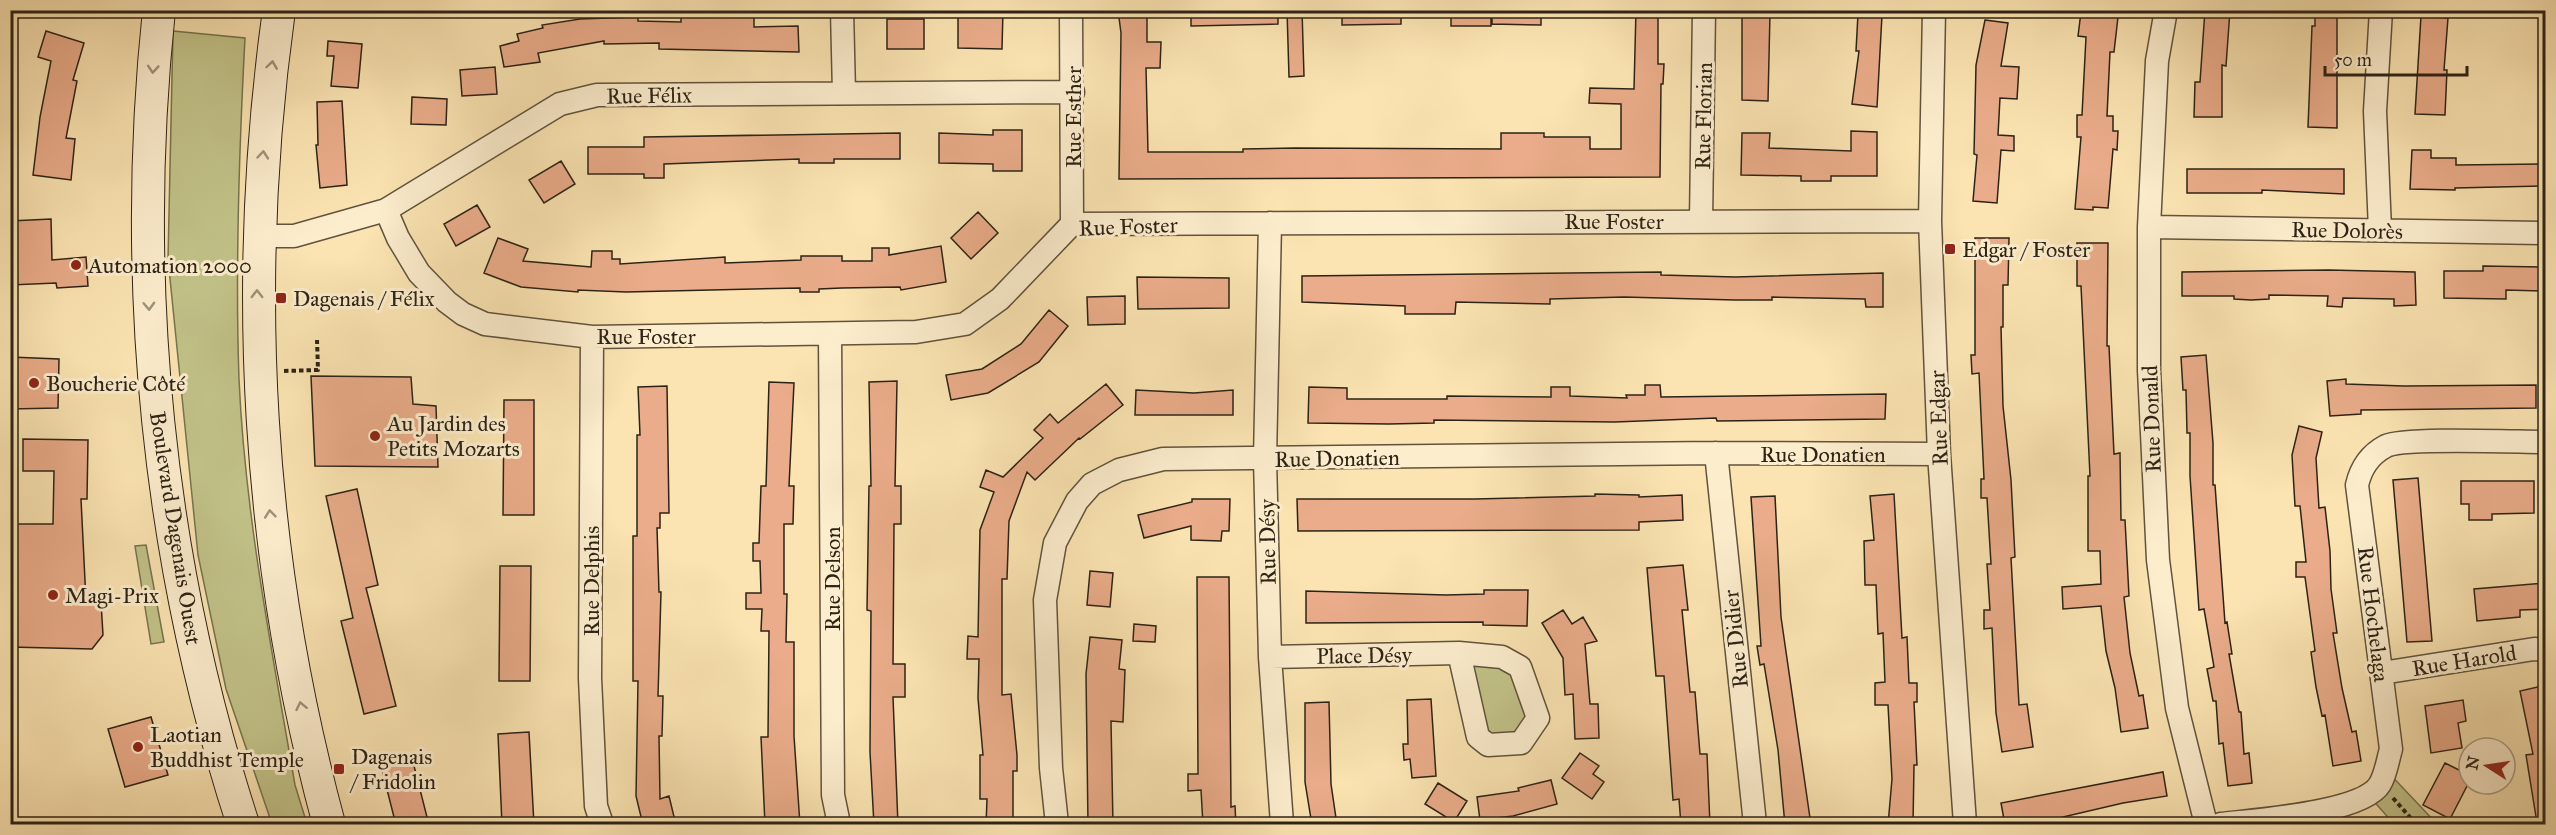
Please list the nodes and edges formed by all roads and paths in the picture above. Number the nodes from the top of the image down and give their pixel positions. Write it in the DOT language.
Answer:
graph roads {
  1 [pos="159,10"];
  2 [pos="842,10"];
  3 [pos="1071,10"];
  4 [pos="1704,10"];
  5 [pos="1934,10"];
  6 [pos="2166,10"];
  7 [pos="2381,10"];
  8 [pos="274,11"];
  9 [pos="1073,92"];
  10 [pos="844,93"];
  11 [pos="386,210"];
  12 [pos="1930,220"];
  13 [pos="1701,221"];
  14 [pos="1270,222"];
  15 [pos="1072,224"];
  16 [pos="2149,227"];
  17 [pos="2380,230"];
  18 [pos="2546,233"];
  19 [pos="259,236"];
  20 [pos="830,334"];
  21 [pos="592,337"];
  22 [pos="317,340"];
  23 [pos="283,371"];
  24 [pos="2546,442"];
  25 [pos="1716,453"];
  26 [pos="1939,454"];
  27 [pos="1265,459"];
  28 [pos="2546,650"];
  29 [pos="1459,653"];
  30 [pos="1270,657"];
  31 [pos="2382,673"];
  32 [pos="2380,784"];
  33 [pos="243,825"];
  34 [pos="329,825"];
  35 [pos="602,825"];
  36 [pos="839,825"];
  37 [pos="1057,825"];
  38 [pos="1282,825"];
  39 [pos="1755,825"];
  40 [pos="1965,825"];
  41 [pos="2206,825"];
  42 [pos="2221,825"];
  43 [pos="2416,825"];
  1 -- 33 [label="main road, Boulevard Dagenais Ouest, one-way"];
  2 -- 10 [label="street"];
  3 -- 9 [label="street, Rue Esther"];
  4 -- 13 [label="street, Rue Florian"];
  5 -- 12 [label="street, Rue Edgar"];
  6 -- 16 [label="street, Rue Donald"];
  7 -- 17 [label="street"];
  19 -- 8 [label="main road, one-way"];
  9 -- 10 [label="street, Rue Félix"];
  9 -- 15 [label="street, Rue Esther"];
  10 -- 11 [label="street, Rue Félix"];
  11 -- 19 [label="street, Rue Félix"];
  11 -- 21 [label="street, Rue Foster"];
  12 -- 13 [label="street, Rue Foster"];
  12 -- 26 [label="street, Rue Edgar"];
  13 -- 14 [label="street, Rue Foster"];
  14 -- 15 [label="street, Rue Foster"];
  14 -- 27 [label="street, Rue Désy"];
  15 -- 20 [label="street, Rue Foster"];
  16 -- 17 [label="street, Rue Dolorès"];
  16 -- 41 [label="street, Rue Donald"];
  17 -- 18 [label="street, Rue Dolorès"];
  34 -- 19 [label="main road, one-way"];
  20 -- 21 [label="street, Rue Foster"];
  20 -- 36 [label="street, Rue Delson"];
  21 -- 35 [label="street, Rue Delphis"];
  22 -- 23 [label="path"];
  24 -- 31 [label="street, Rue Hochelaga"];
  25 -- 26 [label="street, Rue Donatien"];
  25 -- 27 [label="street, Rue Donatien"];
  25 -- 39 [label="street, Rue Didier"];
  26 -- 40 [label="street, Rue Edgar"];
  27 -- 30 [label="street, Rue Désy"];
  27 -- 37 [label="street, Rue Donatien"];
  28 -- 31 [label="street, Rue Harold"];
  29 -- 30 [label="street, Place Désy"];
  30 -- 38 [label="street, Rue Désy"];
  31 -- 32 [label="street, Rue Hochelaga"];
  32 -- 42 [label="street"];
  32 -- 43 [label="path"];
}
